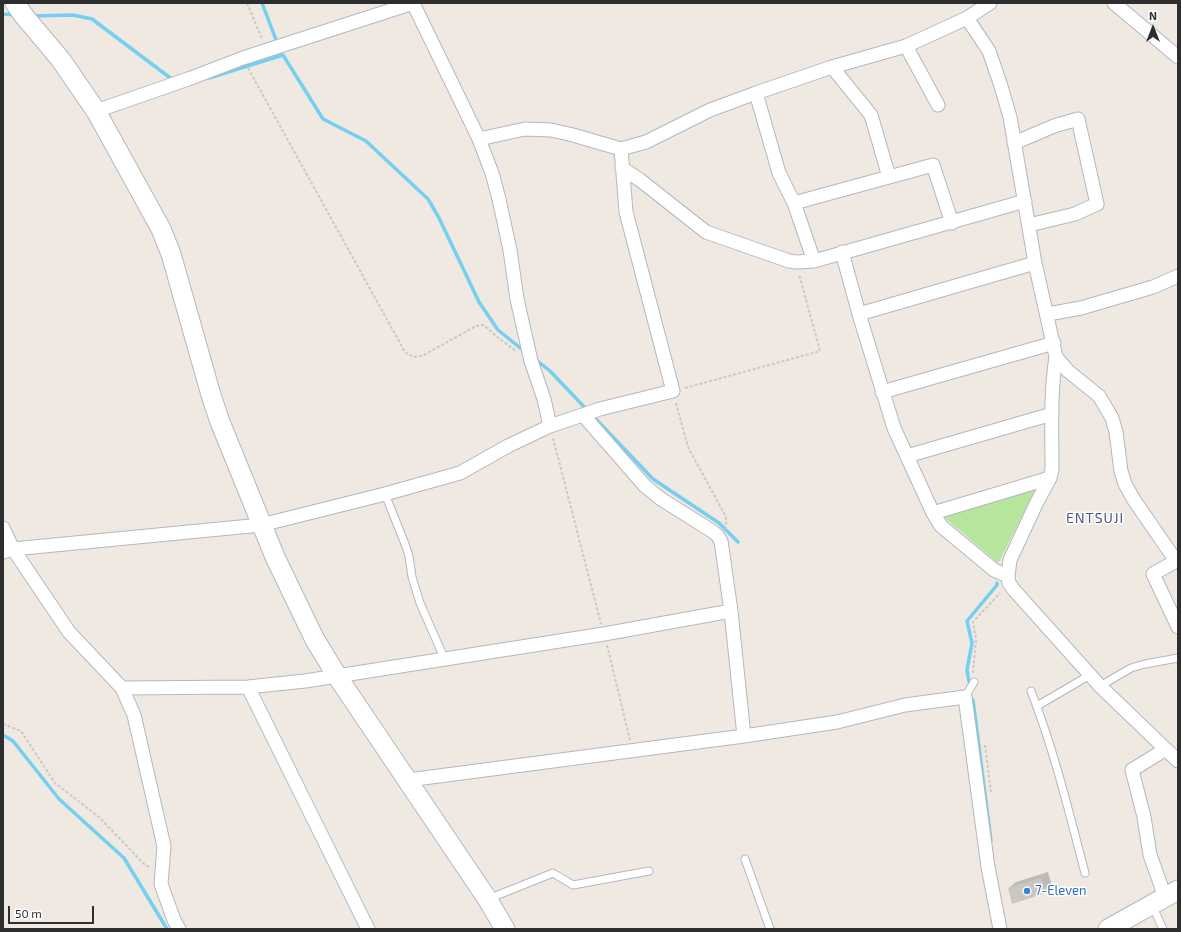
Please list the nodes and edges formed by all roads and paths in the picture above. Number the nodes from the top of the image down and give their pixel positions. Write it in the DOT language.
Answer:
graph roads {
  1 [pos="15,3"];
  2 [pos="247,3"];
  3 [pos="990,3"];
  4 [pos="1114,3"];
  5 [pos="967,18"];
  6 [pos="906,46"];
  7 [pos="267,50"];
  8 [pos="1178,57"];
  9 [pos="243,58"];
  10 [pos="832,67"];
  11 [pos="756,93"];
  12 [pos="938,105"];
  13 [pos="96,111"];
  14 [pos="479,139"];
  15 [pos="1014,142"];
  16 [pos="621,149"];
  17 [pos="622,168"];
  18 [pos="889,177"];
  19 [pos="1025,201"];
  20 [pos="794,203"];
  21 [pos="952,222"];
  22 [pos="1029,225"];
  23 [pos="842,252"];
  24 [pos="814,261"];
  25 [pos="796,262"];
  26 [pos="1035,263"];
  27 [pos="1178,276"];
  28 [pos="859,314"];
  29 [pos="1048,314"];
  30 [pos="1054,343"];
  31 [pos="1056,357"];
  32 [pos="531,360"];
  33 [pos="673,391"];
  34 [pos="882,392"];
  35 [pos="1052,414"];
  36 [pos="583,415"];
  37 [pos="550,426"];
  38 [pos="907,456"];
  39 [pos="1050,478"];
  40 [pos="385,494"];
  41 [pos="933,513"];
  42 [pos="261,525"];
  43 [pos="3,528"];
  44 [pos="721,541"];
  45 [pos="8,551"];
  46 [pos="1008,580"];
  47 [pos="731,611"];
  48 [pos="1178,627"];
  49 [pos="604,634"];
  50 [pos="1178,658"];
  51 [pos="445,660"];
  52 [pos="1090,675"];
  53 [pos="337,676"];
  54 [pos="974,682"];
  55 [pos="1100,686"];
  56 [pos="248,687"];
  57 [pos="122,688"];
  58 [pos="1031,691"];
  59 [pos="965,697"];
  60 [pos="1037,706"];
  61 [pos="3,724"];
  62 [pos="744,736"];
  63 [pos="1166,749"];
  64 [pos="632,751"];
  65 [pos="1178,761"];
  66 [pos="408,780"];
  67 [pos="745,859"];
  68 [pos="649,871"];
  69 [pos="162,873"];
  70 [pos="1085,874"];
  71 [pos="1165,897"];
  72 [pos="488,900"];
  73 [pos="179,929"];
  74 [pos="368,929"];
  75 [pos="505,929"];
  76 [pos="770,929"];
  77 [pos="1000,929"];
  78 [pos="1108,929"];
  79 [pos="1163,929"];
  1 -- 13 [label="street"];
  2 -- 7 [label="path"];
  3 -- 5 [label="street"];
  4 -- 8 [label="street"];
  5 -- 6 [label="street"];
  5 -- 15 [label="street"];
  6 -- 10 [label="street"];
  6 -- 12 [label="street"];
  7 -- 9 [label="street"];
  7 -- 14 [label="street"];
  9 -- 13 [label="street"];
  9 -- 32 [label="path"];
  10 -- 11 [label="street"];
  10 -- 18 [label="street"];
  11 -- 16 [label="street"];
  11 -- 20 [label="street"];
  13 -- 42 [label="street"];
  14 -- 16 [label="street"];
  14 -- 32 [label="street"];
  15 -- 19 [label="street"];
  15 -- 22 [label="street"];
  16 -- 17 [label="street"];
  17 -- 25 [label="street"];
  17 -- 33 [label="street"];
  18 -- 20 [label="street"];
  18 -- 21 [label="street"];
  19 -- 21 [label="street"];
  19 -- 22 [label="street"];
  20 -- 24 [label="street"];
  21 -- 23 [label="street"];
  22 -- 26 [label="street"];
  23 -- 24 [label="street"];
  23 -- 28 [label="street"];
  24 -- 25 [label="street"];
  25 -- 33 [label="path"];
  26 -- 28 [label="street"];
  26 -- 29 [label="street"];
  27 -- 29 [label="street"];
  28 -- 34 [label="street"];
  29 -- 30 [label="street"];
  30 -- 31 [label="street"];
  30 -- 34 [label="street"];
  31 -- 35 [label="street"];
  31 -- 48 [label="street"];
  32 -- 37 [label="street"];
  33 -- 36 [label="street"];
  33 -- 44 [label="path"];
  34 -- 38 [label="street"];
  35 -- 38 [label="street"];
  35 -- 39 [label="street"];
  36 -- 37 [label="street"];
  36 -- 44 [label="street"];
  37 -- 40 [label="street"];
  37 -- 49 [label="path"];
  38 -- 41 [label="street"];
  39 -- 41 [label="street"];
  39 -- 46 [label="street"];
  40 -- 42 [label="street"];
  40 -- 51 [label="lane"];
  41 -- 46 [label="street"];
  42 -- 45 [label="street"];
  42 -- 53 [label="street"];
  43 -- 45 [label="street"];
  44 -- 47 [label="street"];
  45 -- 57 [label="street"];
  46 -- 52 [label="street"];
  46 -- 54 [label="path"];
  47 -- 49 [label="street"];
  47 -- 62 [label="street"];
  49 -- 51 [label="street"];
  49 -- 64 [label="path"];
  50 -- 55 [label="lane"];
  51 -- 53 [label="street"];
  52 -- 55 [label="street"];
  52 -- 60 [label="lane"];
  53 -- 56 [label="street"];
  53 -- 66 [label="street"];
  54 -- 59 [label="lane"];
  55 -- 63 [label="street"];
  56 -- 57 [label="street"];
  56 -- 74 [label="street"];
  57 -- 69 [label="street"];
  58 -- 60 [label="lane"];
  59 -- 62 [label="street"];
  59 -- 77 [label="street"];
  60 -- 70 [label="lane"];
  61 -- 69 [label="path"];
  62 -- 64 [label="street"];
  63 -- 65 [label="street"];
  63 -- 71 [label="street"];
  64 -- 66 [label="street"];
  66 -- 72 [label="street"];
  67 -- 76 [label="lane"];
  68 -- 72 [label="lane"];
  69 -- 73 [label="street"];
  71 -- 78 [label="street"];
  71 -- 79 [label="lane"];
  72 -- 75 [label="street"];
}
